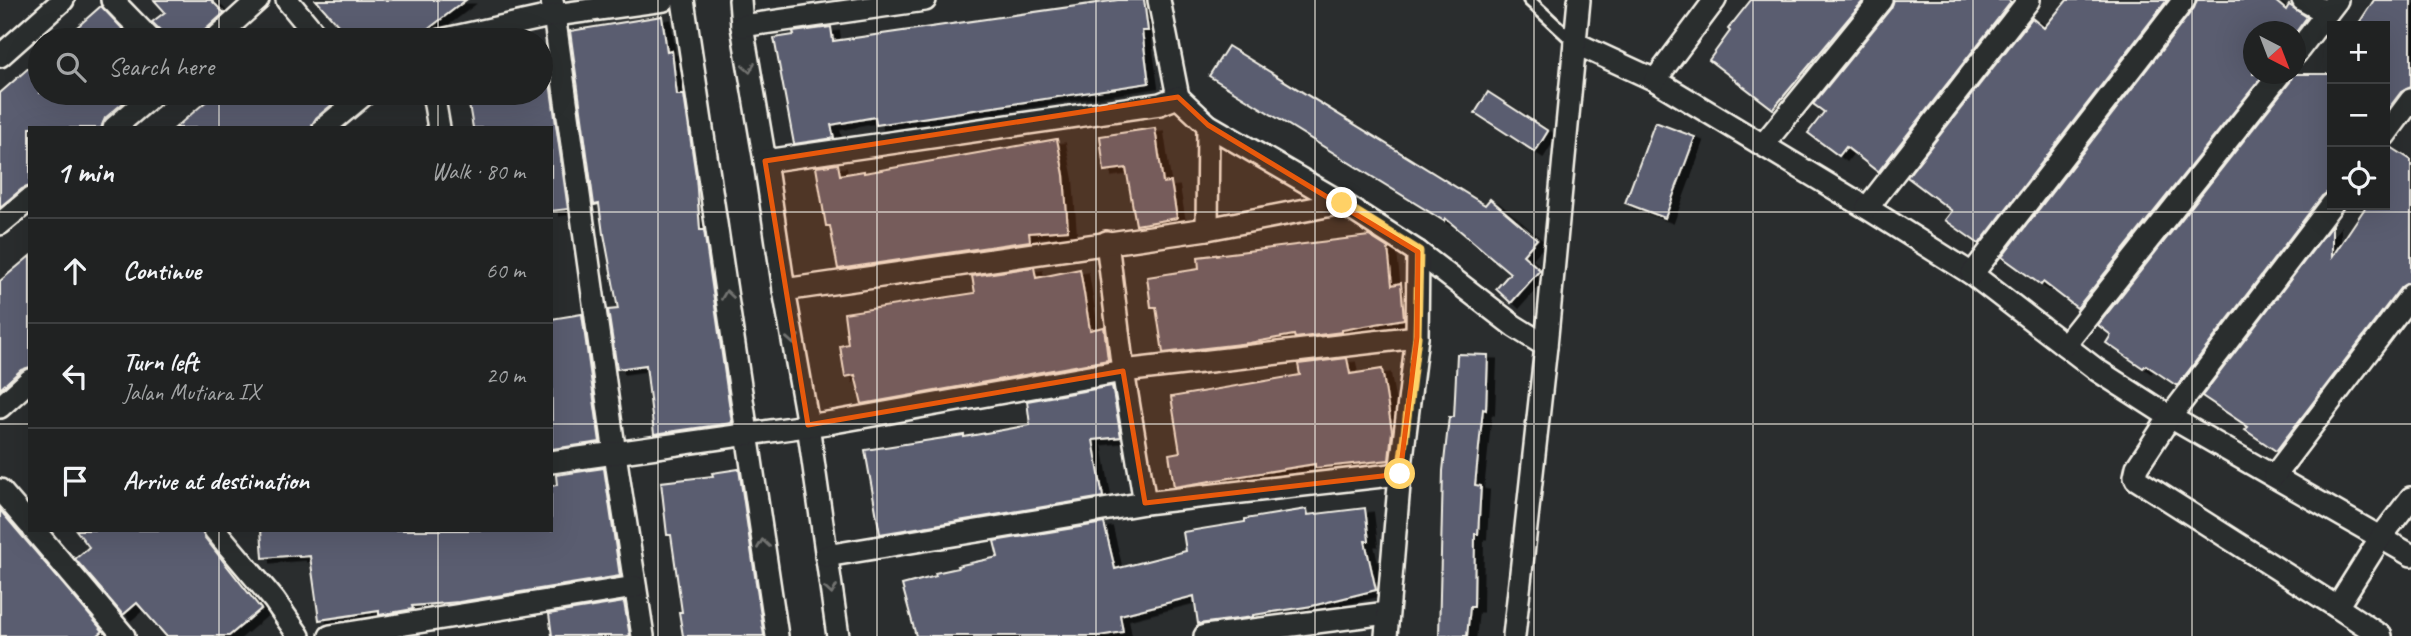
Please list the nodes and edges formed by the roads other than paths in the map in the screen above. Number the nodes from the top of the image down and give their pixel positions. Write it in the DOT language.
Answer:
graph roads {
  1 [pos="63,0"];
  2 [pos="113,0"];
  3 [pos="258,0"];
  4 [pos="287,0"];
  5 [pos="664,0"];
  6 [pos="683,0"];
  7 [pos="740,0"];
  8 [pos="925,0"];
  9 [pos="1159,0"];
  10 [pos="1529,0"];
  11 [pos="1579,0"];
  12 [pos="1715,0"];
  13 [pos="1881,0"];
  14 [pos="2029,0"];
  15 [pos="2184,0"];
  16 [pos="2304,0"];
  17 [pos="554,7"];
  18 [pos="2332,7"];
  19 [pos="742,26"];
  20 [pos="29,28"];
  21 [pos="139,28"];
  22 [pos="227,28"];
  23 [pos="310,28"];
  24 [pos="482,28"];
  25 [pos="28,29"];
  26 [pos="2306,39"];
  27 [pos="1576,43"];
  28 [pos="2,50"];
  29 [pos="1656,80"];
  30 [pos="2272,84"];
  31 [pos="1178,97"];
  32 [pos="2411,100"];
  33 [pos="141,105"];
  34 [pos="350,105"];
  35 [pos="435,105"];
  36 [pos="1208,125"];
  37 [pos="116,126"];
  38 [pos="326,126"];
  39 [pos="439,126"];
  40 [pos="2390,128"];
  41 [pos="1763,145"];
  42 [pos="765,161"];
  43 [pos="28,201"];
  44 [pos="1342,203"];
  45 [pos="1867,208"];
  46 [pos="2327,210"];
  47 [pos="0,224"];
  48 [pos="1207,229"];
  49 [pos="1107,242"];
  50 [pos="1419,251"];
  51 [pos="1972,274"];
  52 [pos="784,290"];
  53 [pos="2411,295"];
  54 [pos="1417,337"];
  55 [pos="2065,345"];
  56 [pos="1546,346"];
  57 [pos="1123,371"];
  58 [pos="28,382"];
  59 [pos="0,407"];
  60 [pos="2170,417"];
  61 [pos="808,425"];
  62 [pos="747,433"];
  63 [pos="615,454"];
  64 [pos="553,462"];
  65 [pos="1400,474"];
  66 [pos="2274,476"];
  67 [pos="0,490"];
  68 [pos="2411,498"];
  69 [pos="1145,503"];
  70 [pos="28,523"];
  71 [pos="36,532"];
  72 [pos="217,532"];
  73 [pos="2381,537"];
  74 [pos="2411,555"];
  75 [pos="826,556"];
  76 [pos="635,587"];
  77 [pos="2337,607"];
  78 [pos="1387,613"];
  79 [pos="124,636"];
  80 [pos="299,636"];
  81 [pos="330,636"];
  82 [pos="643,636"];
  83 [pos="777,636"];
  84 [pos="838,636"];
  85 [pos="1205,636"];
  86 [pos="1386,636"];
  87 [pos="1514,636"];
  88 [pos="2381,636"];
  1 -- 20 [label="street"];
  2 -- 21 [label="street"];
  3 -- 22 [label="street"];
  4 -- 23 [label="street"];
  5 -- 17 [label="street"];
  62 -- 6 [label="street, one-way"];
  7 -- 19 [label="street"];
  8 -- 19 [label="street"];
  9 -- 31 [label="street"];
  10 -- 27 [label="lane"];
  11 -- 27 [label="street"];
  12 -- 29 [label="street"];
  13 -- 41 [label="street"];
  14 -- 45 [label="street"];
  15 -- 51 [label="street"];
  16 -- 18 [label="street"];
  17 -- 24 [label="street"];
  17 -- 63 [label="street"];
  18 -- 26 [label="street"];
  19 -- 42 [label="street, one-way"];
  25 -- 28 [label="street"];
  27 -- 29 [label="street"];
  27 -- 56 [label="street"];
  29 -- 41 [label="street"];
  30 -- 55 [label="street"];
  31 -- 36 [label="street"];
  31 -- 42 [label="street"];
  32 -- 40 [label="street"];
  33 -- 37 [label="street"];
  34 -- 38 [label="street"];
  35 -- 39 [label="street"];
  36 -- 44 [label="street"];
  36 -- 48 [label="street"];
  41 -- 45 [label="street"];
  42 -- 52 [label="street"];
  43 -- 47 [label="street"];
  44 -- 48 [label="street"];
  44 -- 50 [label="street"];
  45 -- 51 [label="street"];
  46 -- 60 [label="street"];
  48 -- 49 [label="street"];
  49 -- 52 [label="street"];
  49 -- 57 [label="street"];
  50 -- 54 [label="street"];
  50 -- 56 [label="street"];
  51 -- 55 [label="street"];
  52 -- 61 [label="street, one-way"];
  53 -- 66 [label="street"];
  54 -- 57 [label="street"];
  54 -- 65 [label="street"];
  55 -- 60 [label="street"];
  56 -- 87 [label="street"];
  57 -- 61 [label="street"];
  57 -- 69 [label="street"];
  58 -- 59 [label="street"];
  60 -- 66 [label="street"];
  60 -- 77 [label="street"];
  61 -- 62 [label="street"];
  61 -- 75 [label="street"];
  62 -- 63 [label="street"];
  83 -- 62 [label="street, one-way"];
  63 -- 64 [label="street"];
  63 -- 76 [label="street"];
  65 -- 69 [label="street"];
  65 -- 78 [label="street"];
  66 -- 73 [label="street"];
  67 -- 70 [label="street"];
  68 -- 73 [label="street"];
  69 -- 75 [label="street"];
  71 -- 79 [label="street"];
  72 -- 80 [label="street"];
  73 -- 74 [label="street"];
  73 -- 77 [label="street"];
  75 -- 84 [label="street, one-way"];
  76 -- 81 [label="street"];
  76 -- 82 [label="street"];
  77 -- 88 [label="street"];
  78 -- 85 [label="street"];
  78 -- 86 [label="street"];
}
